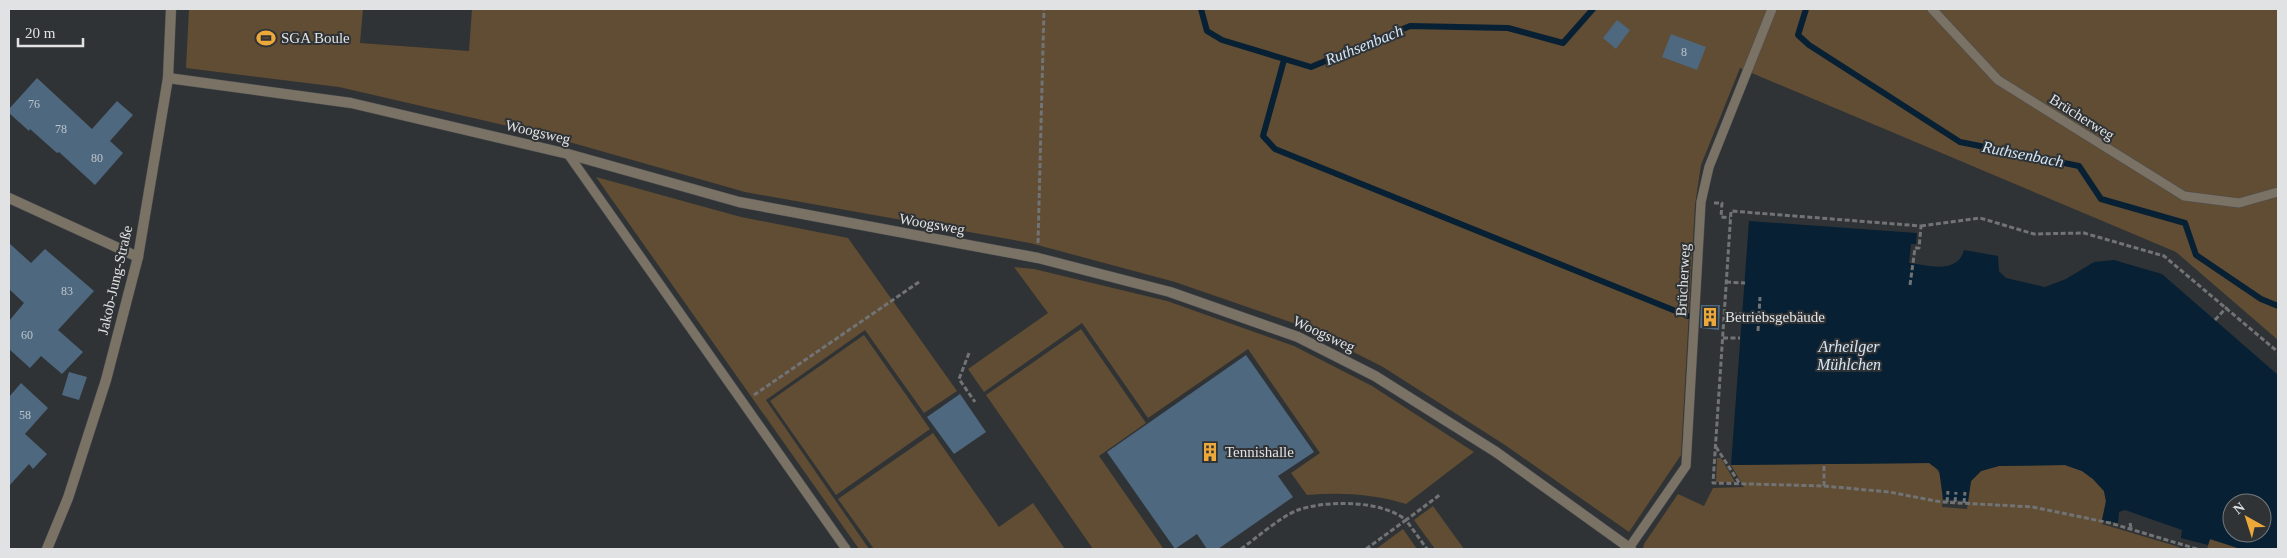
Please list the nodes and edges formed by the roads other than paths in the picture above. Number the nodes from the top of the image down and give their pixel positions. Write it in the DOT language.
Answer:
graph roads {
  1 [pos="171,9"];
  2 [pos="1772,9"];
  3 [pos="1932,9"];
  4 [pos="168,78"];
  5 [pos="568,154"];
  6 [pos="2278,192"];
  7 [pos="9,198"];
  8 [pos="138,256"];
  9 [pos="47,549"];
  10 [pos="846,549"];
  11 [pos="1630,549"];
  1 -- 4 [label="street, Jakob-Jung-Straße"];
  2 -- 11 [label="lane, Brücherweg"];
  3 -- 6 [label="lane, Brücherweg"];
  4 -- 5 [label="street, Woogsweg"];
  4 -- 8 [label="street, Jakob-Jung-Straße"];
  5 -- 10 [label="lane"];
  5 -- 11 [label="street, Woogsweg"];
  7 -- 8 [label="street"];
  8 -- 9 [label="street, Jakob-Jung-Straße"];
}
